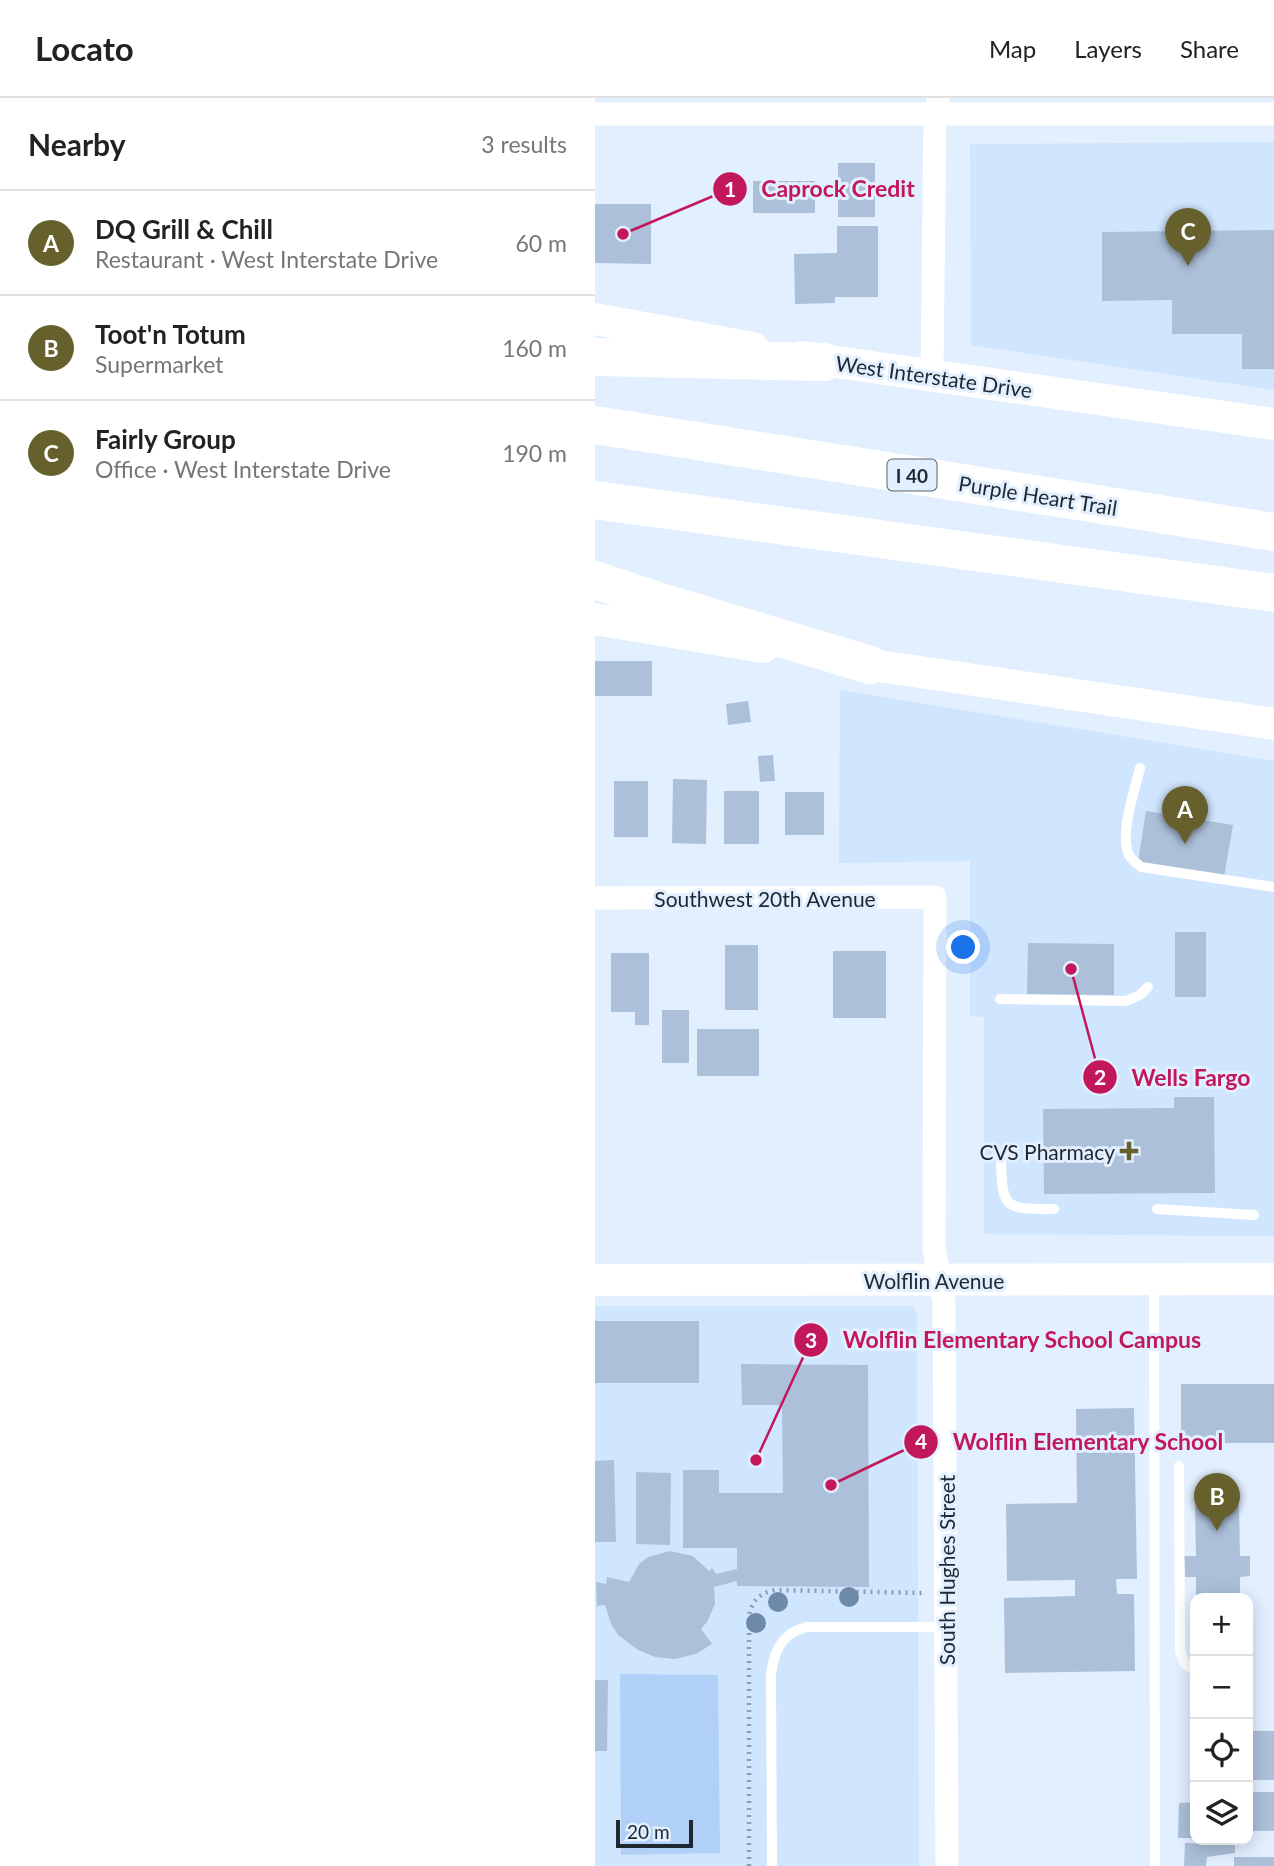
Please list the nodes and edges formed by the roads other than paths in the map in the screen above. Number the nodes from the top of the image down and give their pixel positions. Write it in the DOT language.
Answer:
graph roads {
  1 [pos="937,106"];
  2 [pos="595,114"];
  3 [pos="1274,114"];
  4 [pos="595,319"];
  5 [pos="595,357"];
  6 [pos="825,362"];
  7 [pos="932,375"];
  8 [pos="1196,413"];
  9 [pos="595,425"];
  10 [pos="1274,425"];
  11 [pos="1274,437"];
  12 [pos="595,500"];
  13 [pos="1274,532"];
  14 [pos="595,580"];
  15 [pos="1274,593"];
  16 [pos="595,620"];
  17 [pos="870,665"];
  18 [pos="1274,700"];
  19 [pos="1218,715"];
  20 [pos="1274,724"];
  21 [pos="1140,768"];
  22 [pos="1274,887"];
  23 [pos="936,897"];
  24 [pos="595,898"];
  25 [pos="1148,987"];
  26 [pos="1000,999"];
  27 [pos="1001,1159"];
  28 [pos="1055,1209"];
  29 [pos="1157,1209"];
  30 [pos="1254,1215"];
  31 [pos="1274,1279"];
  32 [pos="595,1280"];
  33 [pos="939,1280"];
  34 [pos="1154,1280"];
  35 [pos="1179,1466"];
  36 [pos="947,1626"];
  37 [pos="1190,1668"];
  38 [pos="772,1866"];
  39 [pos="947,1866"];
  40 [pos="1155,1866"];
  1 -- 2 [label="street"];
  1 -- 3 [label="street"];
  1 -- 7 [label="street"];
  4 -- 6 [label="main road, West Interstate Drive"];
  5 -- 6 [label="highway"];
  6 -- 7 [label="main road, West Interstate Drive"];
  7 -- 8 [label="main road, West Interstate Drive"];
  8 -- 10 [label="main road, West Interstate Drive"];
  8 -- 11 [label="main road"];
  9 -- 13 [label="highway, Purple Heart Trail / I 40"];
  12 -- 15 [label="highway"];
  14 -- 17 [label="highway"];
  16 -- 17 [label="main road"];
  17 -- 19 [label="main road"];
  18 -- 19 [label="main road"];
  19 -- 20 [label="main road"];
  21 -- 22 [label="lane"];
  23 -- 24 [label="street, Southwest 20th Avenue"];
  23 -- 33 [label="street, South Hughes Street"];
  25 -- 26 [label="lane"];
  27 -- 28 [label="lane"];
  29 -- 30 [label="lane"];
  31 -- 34 [label="main road, Wolflin Avenue"];
  32 -- 33 [label="main road, Wolflin Avenue"];
  33 -- 34 [label="main road, Wolflin Avenue"];
  33 -- 36 [label="street, South Hughes Street"];
  34 -- 40 [label="lane"];
  35 -- 37 [label="lane"];
  36 -- 38 [label="lane"];
  36 -- 39 [label="street, South Hughes Street"];
}
